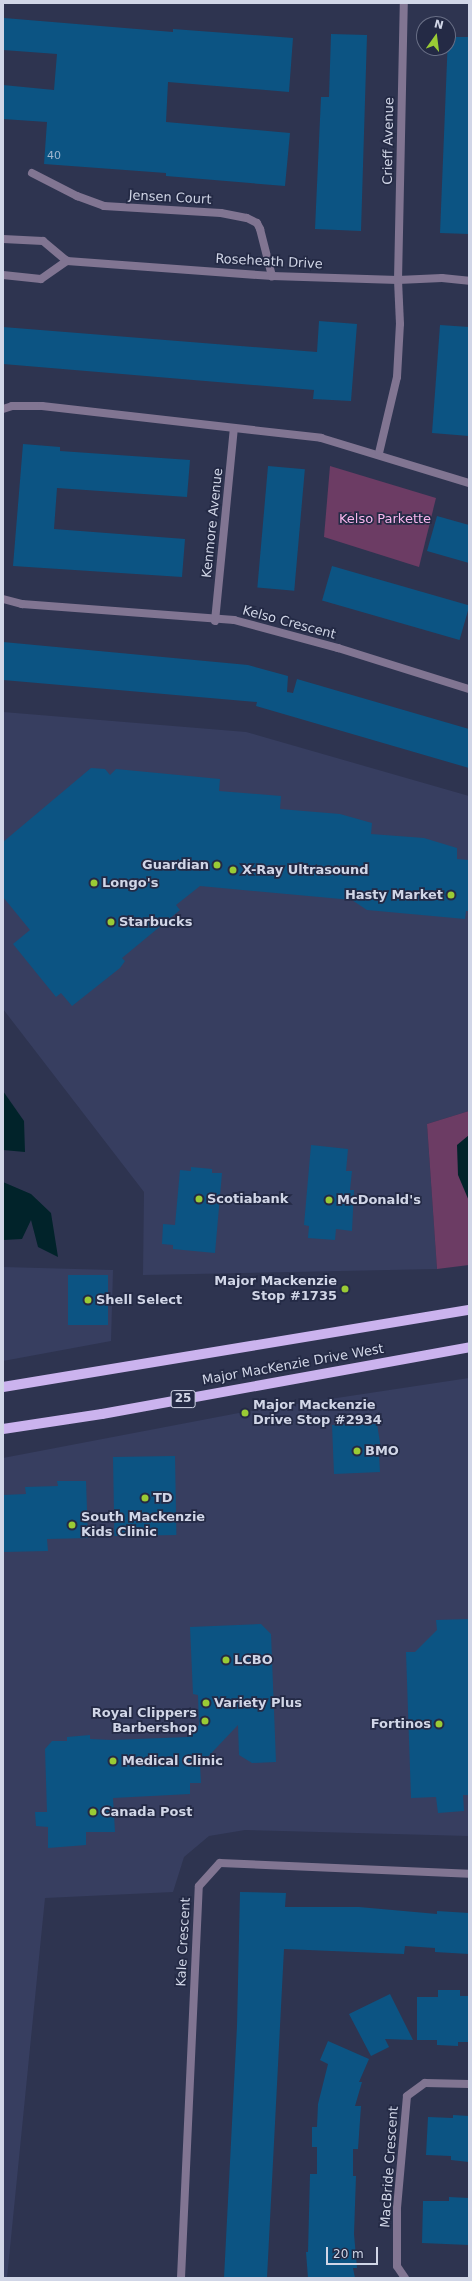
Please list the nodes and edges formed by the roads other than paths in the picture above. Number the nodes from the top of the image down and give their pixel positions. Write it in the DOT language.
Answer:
graph roads {
  1 [pos="404,3"];
  2 [pos="32,173"];
  3 [pos="3,239"];
  4 [pos="68,261"];
  5 [pos="3,276"];
  6 [pos="272,276"];
  7 [pos="398,280"];
  8 [pos="469,281"];
  9 [pos="3,409"];
  10 [pos="234,428"];
  11 [pos="379,453"];
  12 [pos="469,483"];
  13 [pos="3,599"];
  14 [pos="215,621"];
  15 [pos="469,689"];
  16 [pos="469,1310"];
  17 [pos="469,1347"];
  18 [pos="3,1387"];
  19 [pos="3,1429"];
  20 [pos="469,1874"];
  21 [pos="469,2084"];
  22 [pos="181,2278"];
  23 [pos="405,2278"];
  1 -- 7 [label="street, Crieff Avenue"];
  2 -- 6 [label="street, Jensen Court"];
  3 -- 4 [label="street"];
  4 -- 5 [label="street"];
  4 -- 6 [label="street, Roseheath Drive"];
  6 -- 7 [label="street, Roseheath Drive"];
  7 -- 8 [label="street, Roseheath Drive"];
  7 -- 11 [label="street, Crieff Avenue"];
  9 -- 10 [label="street"];
  10 -- 11 [label="street"];
  10 -- 14 [label="street, Kenmore Avenue"];
  11 -- 12 [label="street"];
  13 -- 14 [label="street, Kelso Crescent"];
  14 -- 15 [label="street, Kelso Crescent"];
  16 -- 18 [label="main road, Major MacKenzie Drive West"];
  17 -- 19 [label="main road, Major MacKenzie Drive West / 25"];
  20 -- 22 [label="street, Kale Crescent"];
  21 -- 23 [label="street, MacBride Crescent"];
}
